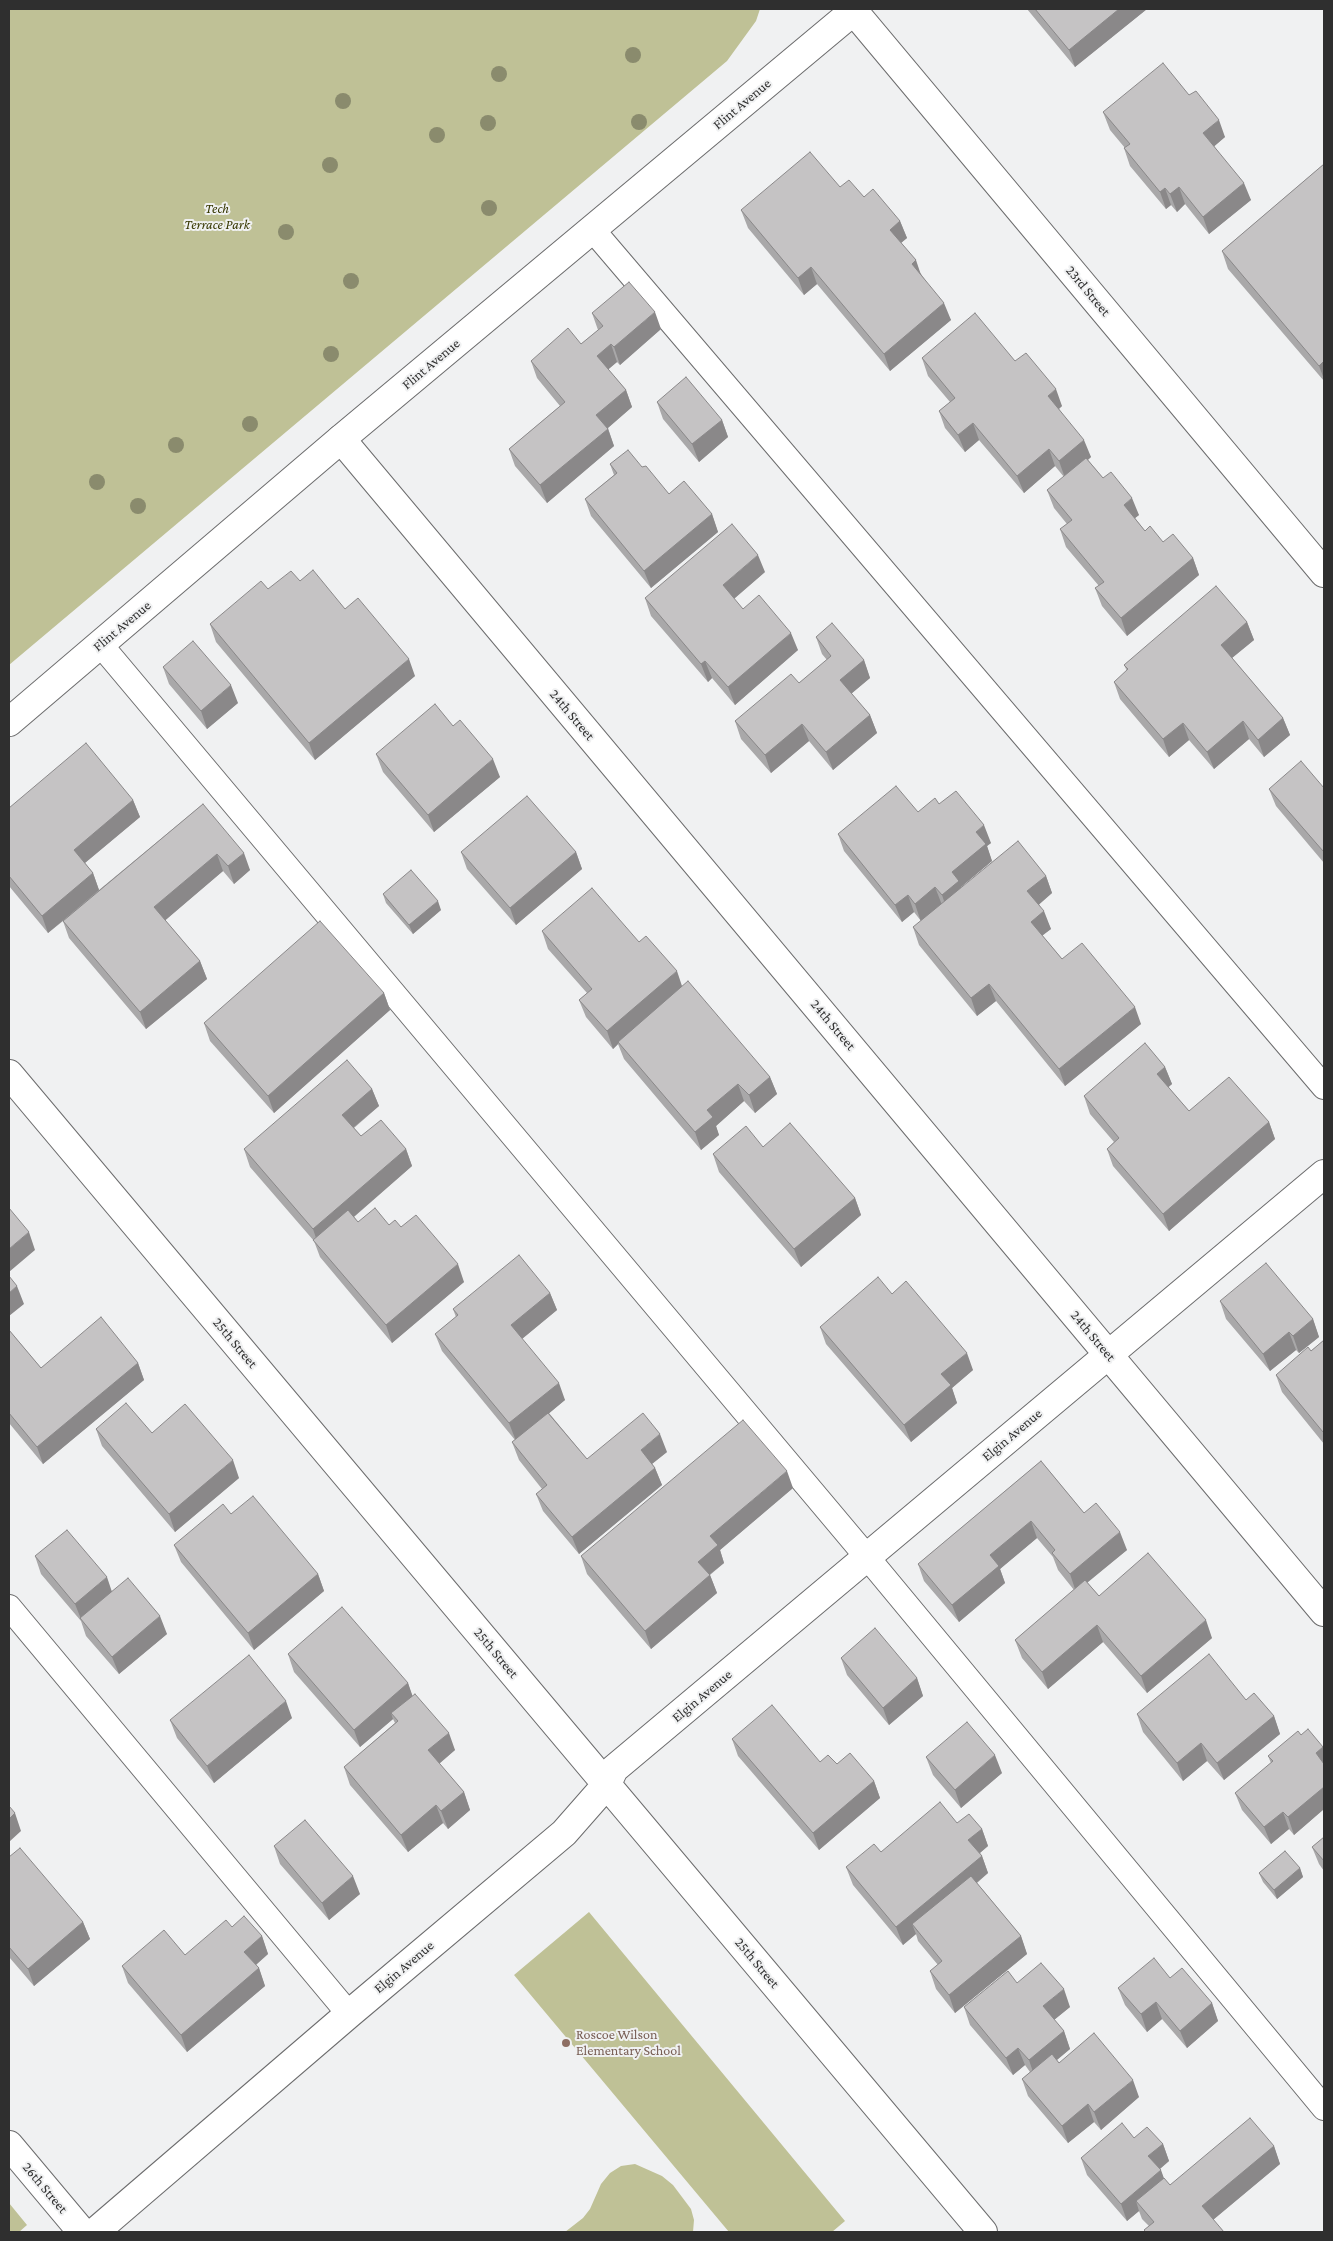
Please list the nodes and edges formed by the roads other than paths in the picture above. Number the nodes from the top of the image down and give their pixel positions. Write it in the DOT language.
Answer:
graph roads {
  1 [pos="854,9"];
  2 [pos="592,229"];
  3 [pos="341,439"];
  4 [pos="1324,573"];
  5 [pos="100,644"];
  6 [pos="9,722"];
  7 [pos="9,1074"];
  8 [pos="1324,1087"];
  9 [pos="1324,1174"];
  10 [pos="1108,1354"];
  11 [pos="867,1557"];
  12 [pos="9,1606"];
  13 [pos="1324,1612"];
  14 [pos="607,1784"];
  15 [pos="349,2014"];
  16 [pos="1324,2108"];
  17 [pos="9,2145"];
  18 [pos="82,2232"];
  19 [pos="95,2232"];
  20 [pos="982,2232"];
  1 -- 2 [label="street, Flint Avenue"];
  1 -- 4 [label="street, 23rd Street"];
  2 -- 3 [label="street, Flint Avenue"];
  2 -- 8 [label="lane"];
  3 -- 5 [label="street, Flint Avenue"];
  3 -- 10 [label="street, 24th Street"];
  5 -- 6 [label="street, Flint Avenue"];
  5 -- 11 [label="lane"];
  7 -- 14 [label="street, 25th Street"];
  9 -- 10 [label="street, Elgin Avenue"];
  10 -- 11 [label="street, Elgin Avenue"];
  10 -- 13 [label="street, 24th Street"];
  11 -- 14 [label="street, Elgin Avenue"];
  11 -- 16 [label="lane"];
  12 -- 15 [label="lane"];
  14 -- 15 [label="street, Elgin Avenue"];
  14 -- 20 [label="street, 25th Street"];
  15 -- 19 [label="street, Elgin Avenue"];
  17 -- 18 [label="street, 26th Street"];
}
